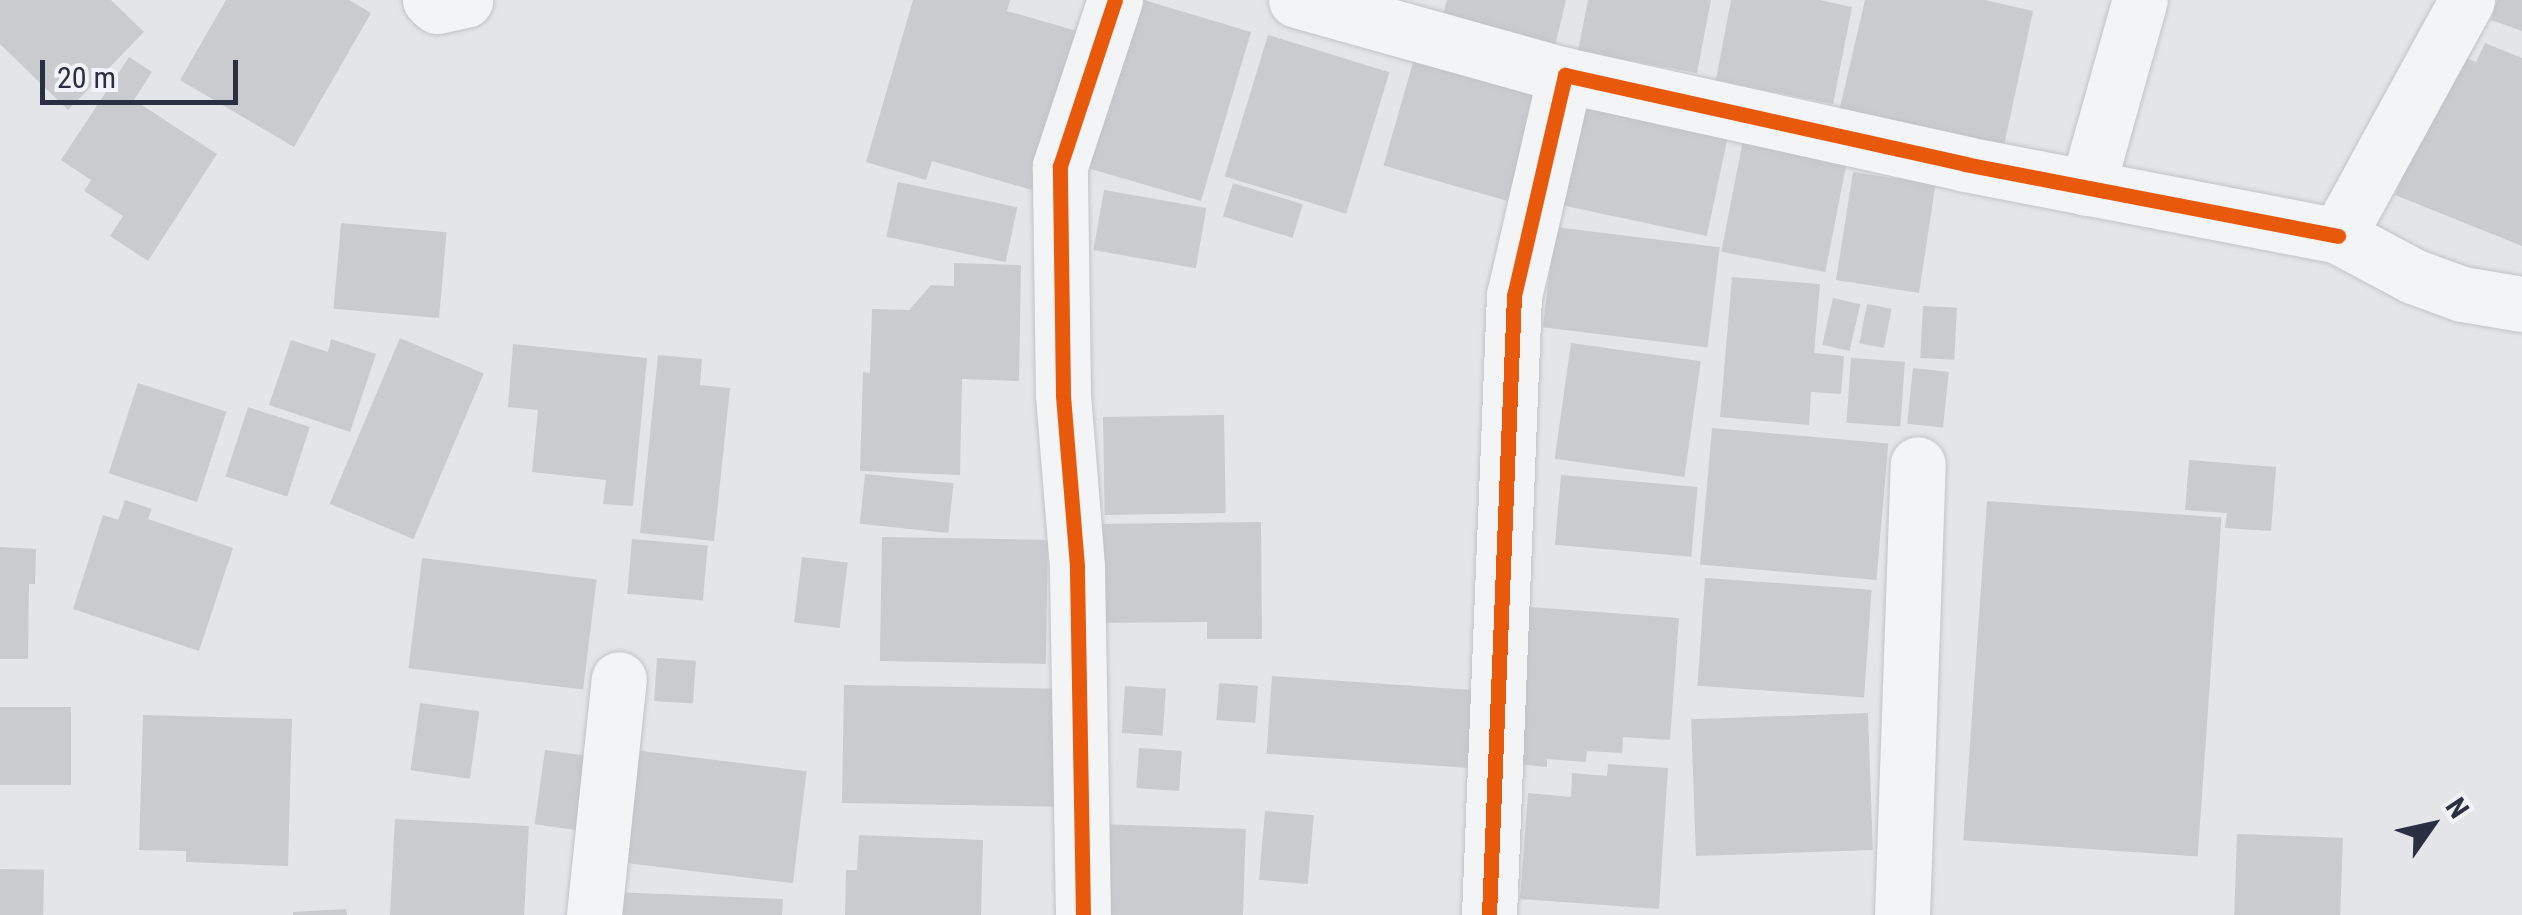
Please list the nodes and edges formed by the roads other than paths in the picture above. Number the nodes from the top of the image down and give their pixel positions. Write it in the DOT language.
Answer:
graph roads {
  1 [pos="430,0"];
  2 [pos="465,0"];
  3 [pos="1115,0"];
  4 [pos="1296,0"];
  5 [pos="2140,0"];
  6 [pos="2467,0"];
  7 [pos="1565,76"];
  8 [pos="2086,188"];
  9 [pos="2338,236"];
  10 [pos="2522,304"];
  11 [pos="1918,464"];
  12 [pos="618,679"];
  13 [pos="594,915"];
  14 [pos="1083,915"];
  15 [pos="1489,915"];
  16 [pos="1902,915"];
  1 -- 2 [label="street"];
  3 -- 14 [label="street"];
  4 -- 7 [label="street"];
  5 -- 8 [label="street"];
  6 -- 9 [label="street"];
  7 -- 8 [label="street"];
  7 -- 15 [label="street"];
  8 -- 9 [label="street"];
  9 -- 10 [label="street"];
  11 -- 16 [label="street"];
  12 -- 13 [label="street"];
}
